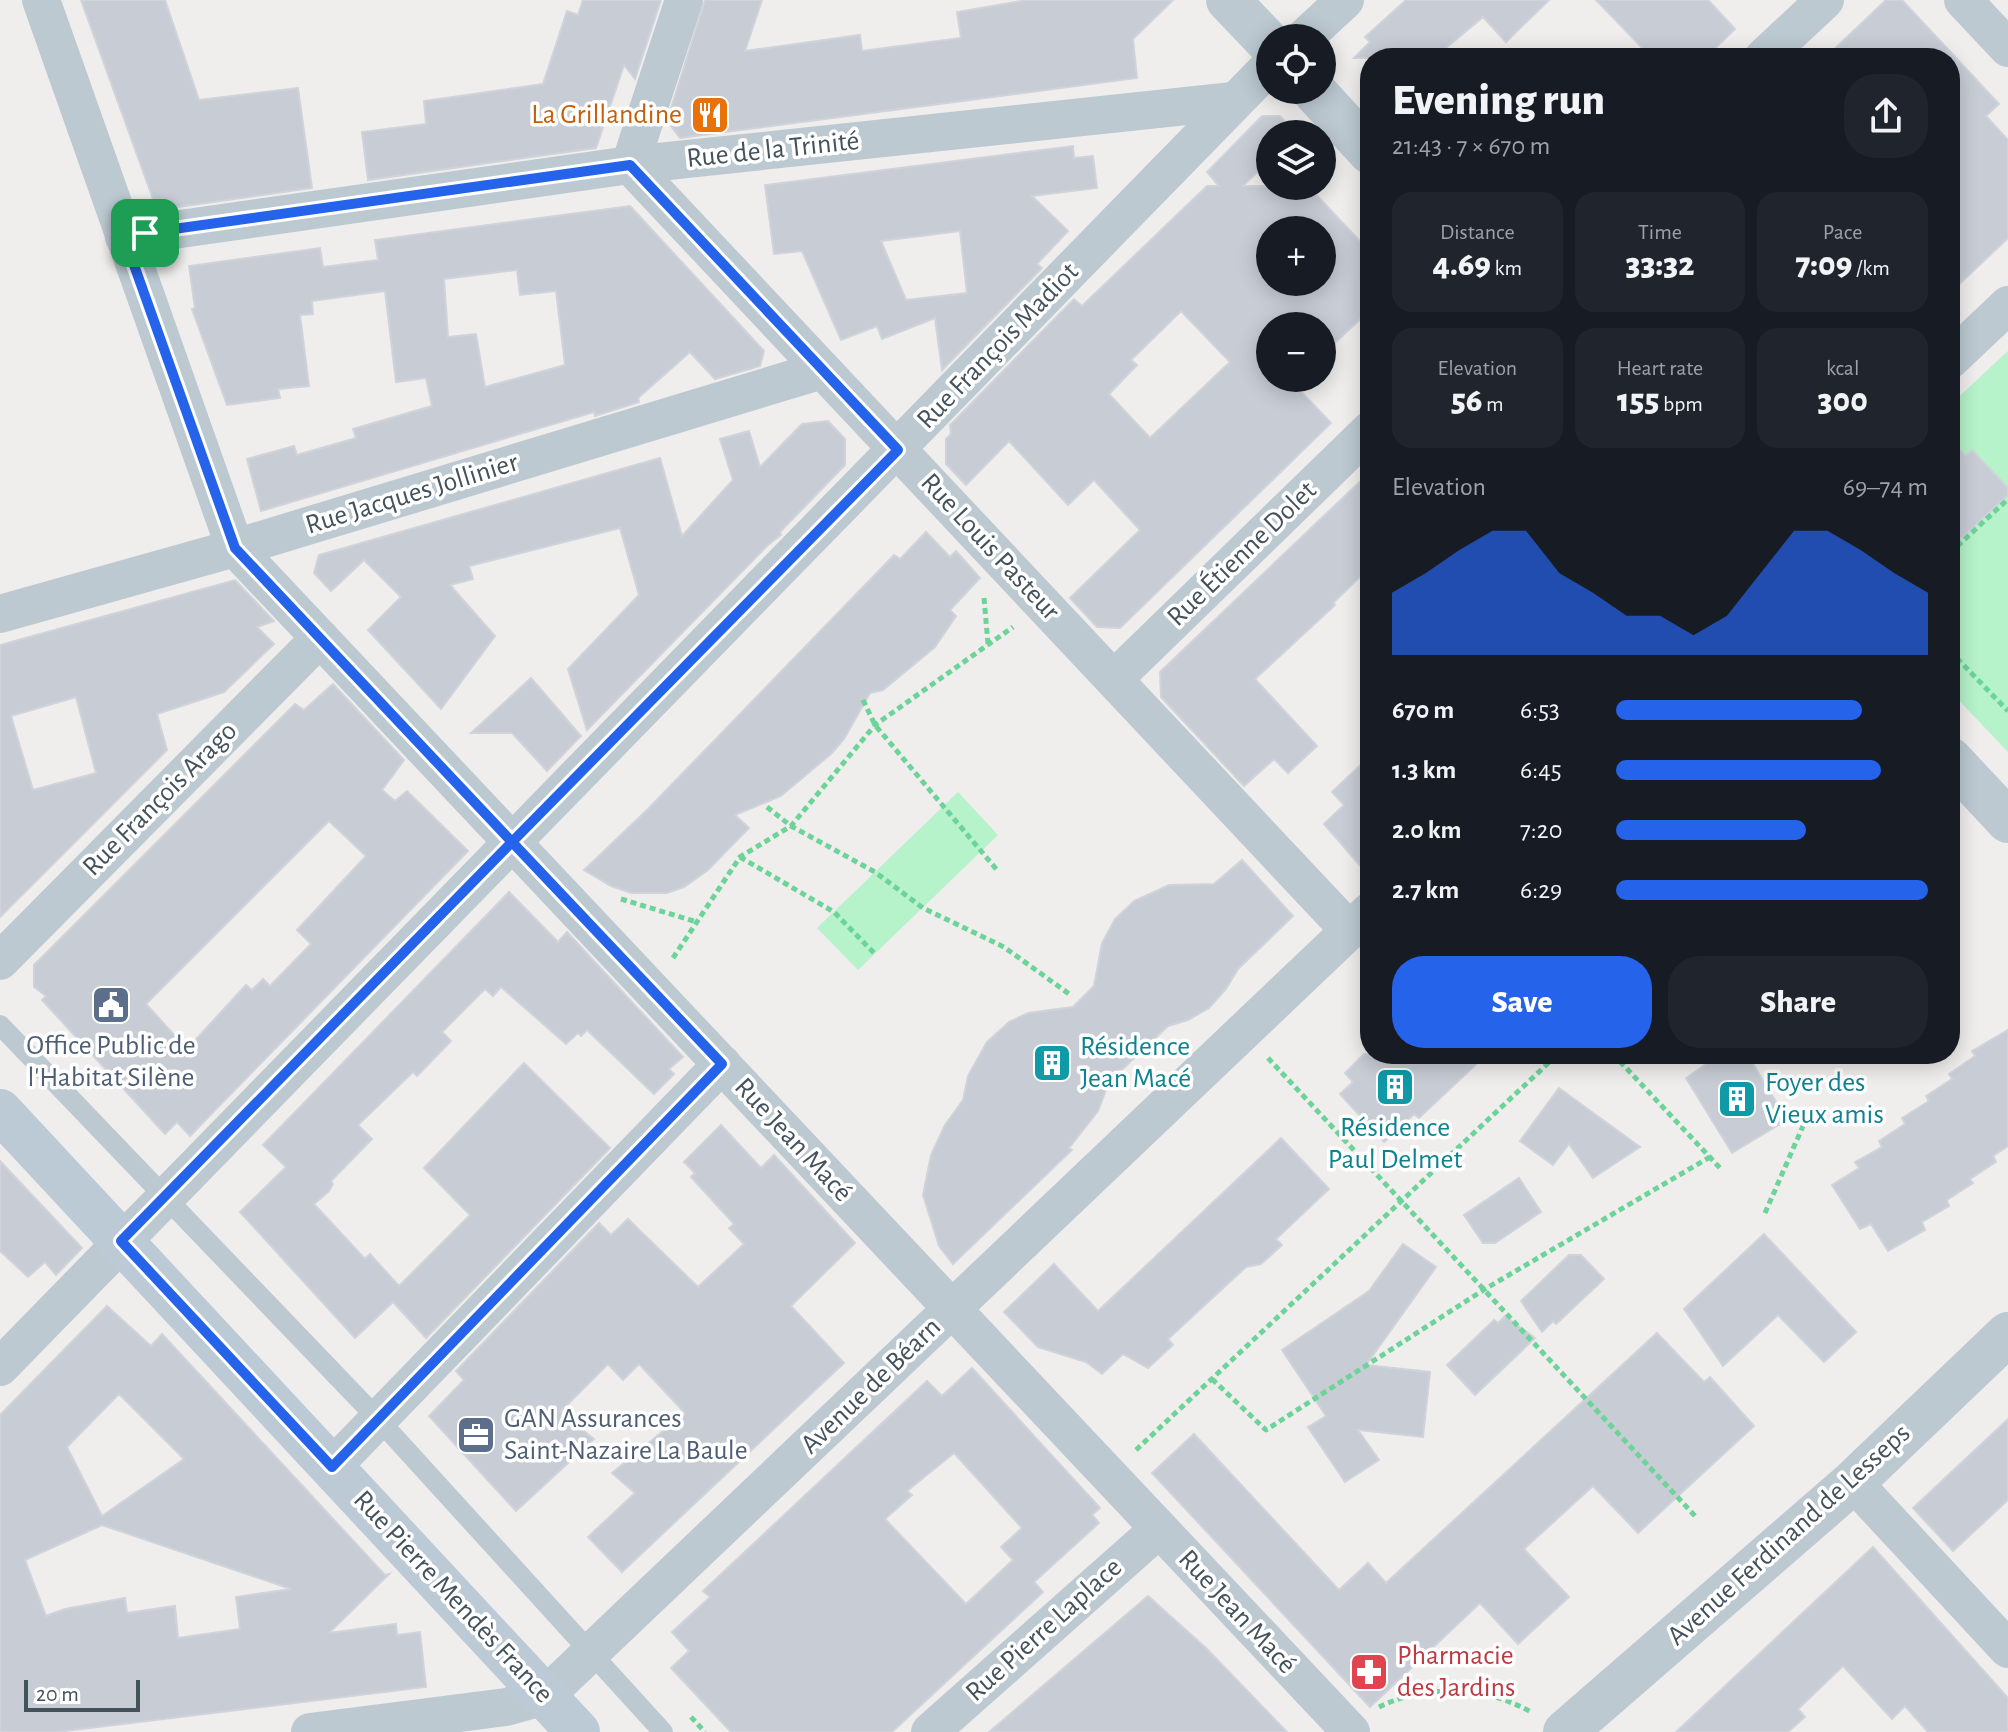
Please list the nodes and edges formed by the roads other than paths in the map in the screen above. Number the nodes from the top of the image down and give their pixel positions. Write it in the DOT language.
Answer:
graph roads {
  1 [pos="41,0"];
  2 [pos="684,0"];
  3 [pos="1228,0"];
  4 [pos="1345,0"];
  5 [pos="1825,0"];
  6 [pos="1963,0"];
  7 [pos="1319,24"];
  8 [pos="1256,29"];
  9 [pos="1774,48"];
  10 [pos="2008,48"];
  11 [pos="1256,79"];
  12 [pos="1233,101"];
  13 [pos="1326,104"];
  14 [pos="1360,141"];
  15 [pos="630,165"];
  16 [pos="124,237"];
  17 [pos="2008,305"];
  18 [pos="1960,351"];
  19 [pos="822,370"];
  20 [pos="1360,440"];
  21 [pos="898,450"];
  22 [pos="235,548"];
  23 [pos="0,614"];
  24 [pos="320,638"];
  25 [pos="1115,678"];
  26 [pos="1960,770"];
  27 [pos="2008,821"];
  28 [pos="512,842"];
  29 [pos="1360,921"];
  30 [pos="0,961"];
  31 [pos="0,1025"];
  32 [pos="722,1064"];
  33 [pos="0,1111"];
  34 [pos="164,1198"];
  35 [pos="121,1241"];
  36 [pos="952,1309"];
  37 [pos="2008,1334"];
  38 [pos="0,1367"];
  39 [pos="379,1420"];
  40 [pos="332,1467"];
  41 [pos="1853,1482"];
  42 [pos="1159,1529"];
  43 [pos="2008,1649"];
  44 [pos="591,1652"];
  45 [pos="545,1696"];
  46 [pos="1553,1725"];
  47 [pos="1350,1730"];
  48 [pos="310,1732"];
  49 [pos="578,1732"];
  50 [pos="663,1732"];
  51 [pos="930,1732"];
  1 -- 16 [label="street"];
  2 -- 15 [label="street"];
  3 -- 8 [label="street"];
  4 -- 7 [label="street"];
  5 -- 9 [label="street"];
  6 -- 10 [label="street"];
  11 -- 12 [label="street, Rue François Madiot"];
  12 -- 15 [label="street, Rue de la Trinité"];
  12 -- 21 [label="street, Rue François Madiot"];
  13 -- 14 [label="street"];
  15 -- 16 [label="street, Rue de la Trinité"];
  15 -- 19 [label="street, Rue Louis Pasteur"];
  16 -- 22 [label="street"];
  17 -- 18 [label="street"];
  19 -- 21 [label="street, Rue Louis Pasteur"];
  19 -- 22 [label="street, Rue Jacques Jollinier"];
  20 -- 25 [label="street, Rue Étienne Dolet"];
  21 -- 25 [label="street, Rue Louis Pasteur"];
  21 -- 28 [label="street, Rue François Madiot"];
  22 -- 23 [label="street, Rue Jacques Jollinier"];
  22 -- 24 [label="street, Rue Jean Macé"];
  24 -- 28 [label="street, Rue Jean Macé"];
  24 -- 30 [label="street, Rue François Arago"];
  25 -- 29 [label="street, Rue Louis Pasteur"];
  26 -- 27 [label="street"];
  28 -- 32 [label="street, Rue Jean Macé"];
  28 -- 34 [label="street, Rue François Madiot"];
  29 -- 36 [label="street, Avenue de Béarn"];
  31 -- 34 [label="lane"];
  32 -- 36 [label="street, Rue Jean Macé"];
  32 -- 39 [label="street"];
  33 -- 35 [label="main road, Rue Pierre Mendès France"];
  34 -- 35 [label="street, Rue François Madiot"];
  34 -- 39 [label="lane"];
  35 -- 38 [label="street, Rue François Madiot"];
  35 -- 40 [label="main road, Rue Pierre Mendès France"];
  36 -- 42 [label="street, Rue Jean Macé"];
  36 -- 44 [label="street, Avenue de Béarn"];
  37 -- 41 [label="street, Avenue Ferdinand de Lesseps"];
  39 -- 40 [label="street"];
  39 -- 44 [label="lane"];
  40 -- 45 [label="main road, Rue Pierre Mendès France"];
  41 -- 43 [label="street"];
  41 -- 46 [label="street, Avenue Ferdinand de Lesseps"];
  42 -- 47 [label="street, Rue Jean Macé"];
  42 -- 51 [label="street, Rue Pierre Laplace"];
  44 -- 45 [label="street, Avenue de Béarn"];
  44 -- 50 [label="lane"];
  45 -- 48 [label="street, Avenue de Béarn"];
  45 -- 49 [label="main road, Rue Pierre Mendès France"];
}
